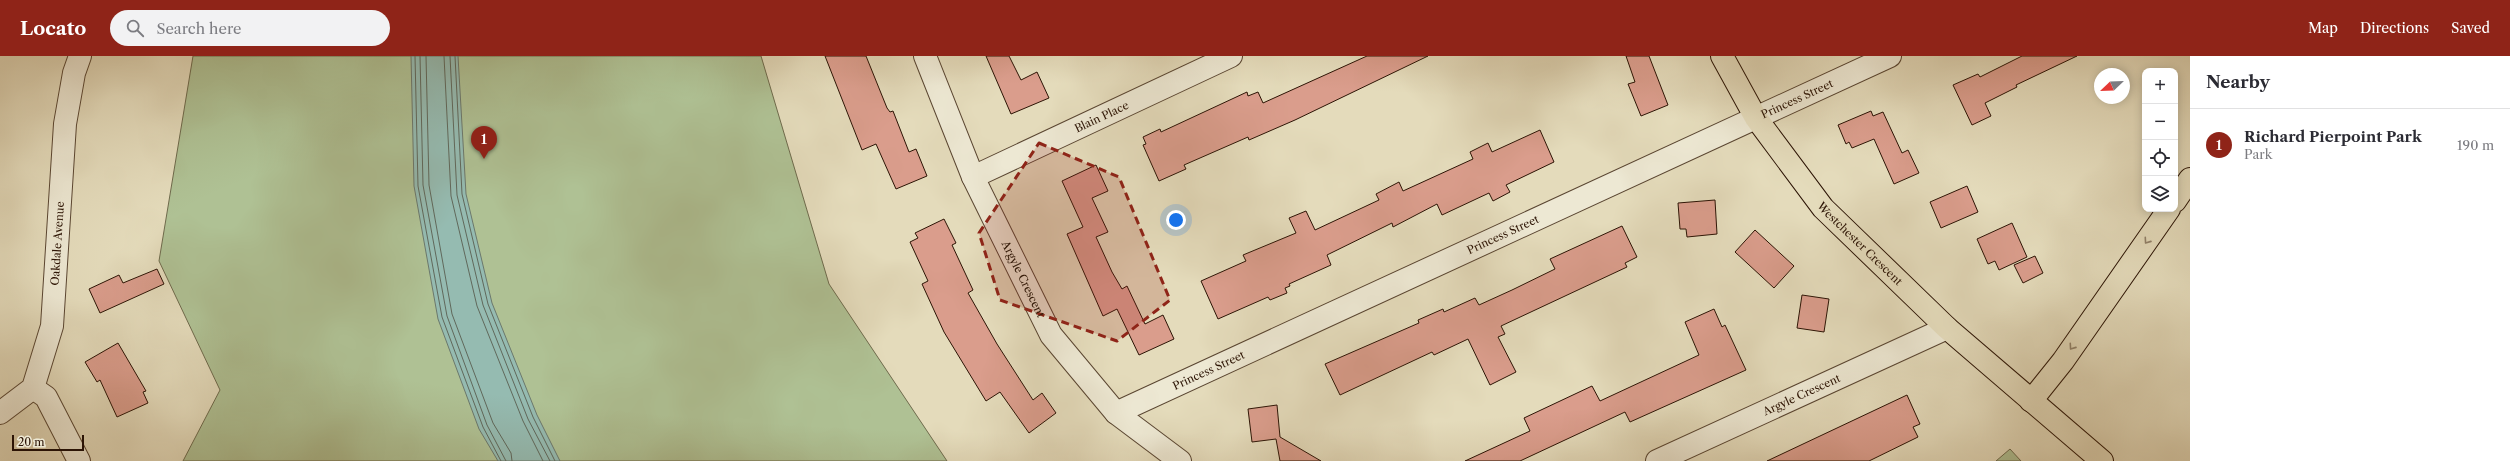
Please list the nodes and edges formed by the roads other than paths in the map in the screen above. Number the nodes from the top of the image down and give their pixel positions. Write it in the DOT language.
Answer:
graph roads {
  1 [pos="80,56"];
  2 [pos="925,56"];
  3 [pos="1231,56"];
  4 [pos="1722,56"];
  5 [pos="1890,56"];
  6 [pos="1756,118"];
  7 [pos="973,177"];
  8 [pos="2190,179"];
  9 [pos="2178,197"];
  10 [pos="2167,212"];
  11 [pos="1947,328"];
  12 [pos="33,388"];
  13 [pos="2032,401"];
  14 [pos="1116,413"];
  15 [pos="0,414"];
  16 [pos="79,461"];
  17 [pos="1180,461"];
  18 [pos="1657,461"];
  19 [pos="2102,461"];
  1 -- 12 [label="street, Oakdale Avenue"];
  2 -- 7 [label="street, Argyle Crescent"];
  3 -- 7 [label="street, Blain Place"];
  4 -- 6 [label="main road, Westchester Crescent"];
  5 -- 6 [label="street, Princess Street"];
  6 -- 11 [label="main road, Westchester Crescent"];
  6 -- 14 [label="street, Princess Street"];
  7 -- 14 [label="street, Argyle Crescent"];
  8 -- 9 [label="main road"];
  10 -- 13 [label="main road, one-way"];
  11 -- 13 [label="main road, Westchester Crescent"];
  11 -- 18 [label="street, Argyle Crescent"];
  12 -- 15 [label="street"];
  12 -- 16 [label="street"];
  13 -- 19 [label="main road, Westchester Crescent"];
  14 -- 17 [label="street, Argyle Crescent"];
}
